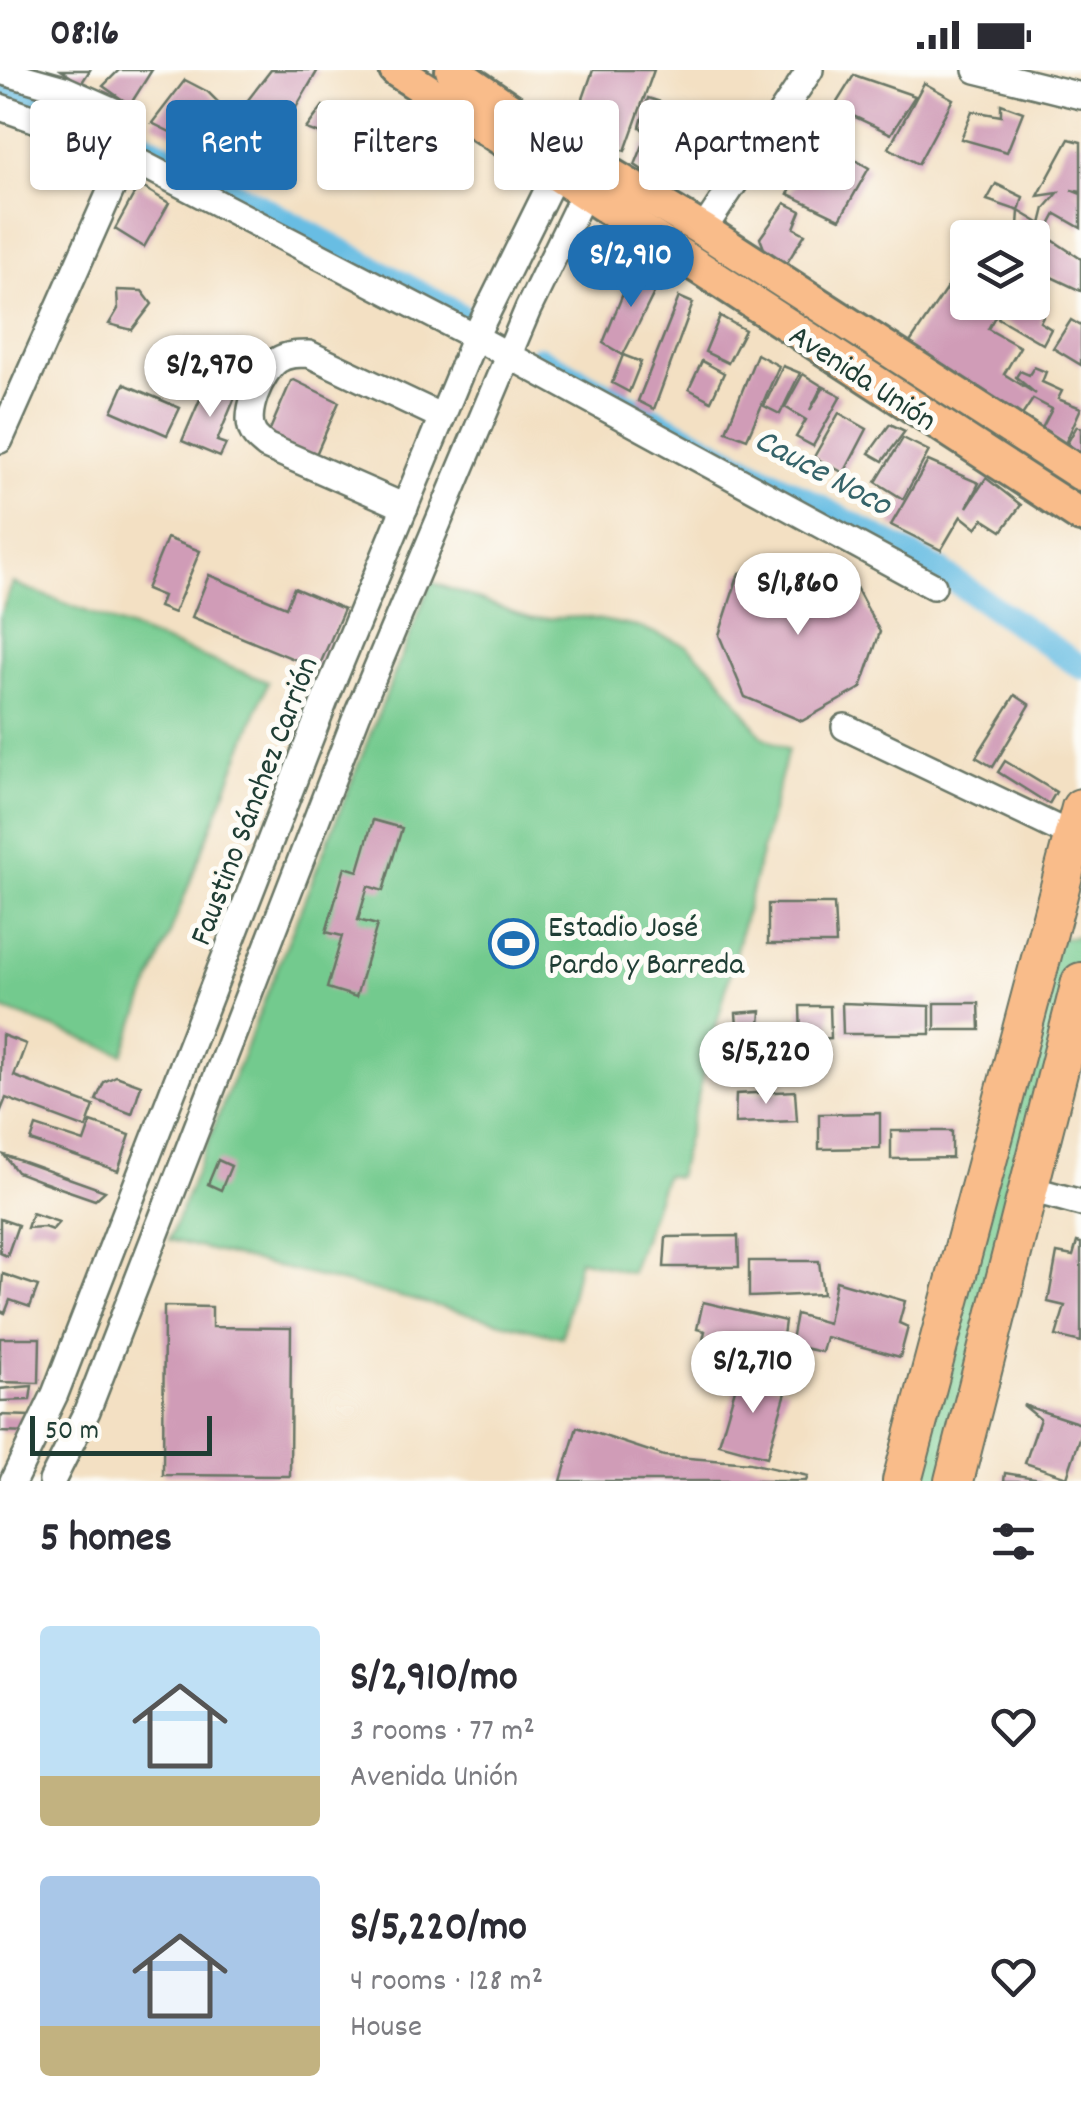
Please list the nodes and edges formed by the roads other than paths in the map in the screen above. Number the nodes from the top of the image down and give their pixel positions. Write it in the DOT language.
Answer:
graph roads {
  1 [pos="396,70"];
  2 [pos="452,70"];
  3 [pos="976,70"];
  4 [pos="0,71"];
  5 [pos="806,72"];
  6 [pos="1081,96"];
  7 [pos="89,100"];
  8 [pos="494,104"];
  9 [pos="0,108"];
  10 [pos="30,118"];
  11 [pos="494,125"];
  12 [pos="146,166"];
  13 [pos="111,190"];
  14 [pos="566,190"];
  15 [pos="571,190"];
  16 [pos="603,190"];
  17 [pos="616,190"];
  18 [pos="703,230"];
  19 [pos="476,337"];
  20 [pos="511,356"];
  21 [pos="442,417"];
  22 [pos="0,440"];
  23 [pos="1081,474"];
  24 [pos="405,507"];
  25 [pos="1081,516"];
  26 [pos="933,586"];
  27 [pos="325,700"];
  28 [pos="357,715"];
  29 [pos="846,727"];
  30 [pos="1077,822"];
  31 [pos="1081,982"];
  32 [pos="186,1060"];
  33 [pos="218,1074"];
  34 [pos="1030,1189"];
  35 [pos="1081,1203"];
  36 [pos="13,1481"];
  37 [pos="52,1481"];
  38 [pos="902,1481"];
  39 [pos="954,1481"];
  1 -- 11 [label="main road, Avenida Unión"];
  2 -- 8 [label="main road, Avenida Unión"];
  3 -- 6 [label="street"];
  4 -- 7 [label="street"];
  5 -- 18 [label="street"];
  9 -- 10 [label="street"];
  12 -- 19 [label="street"];
  13 -- 22 [label="street"];
  14 -- 19 [label="street, Faustino Sánchez Carrión"];
  15 -- 20 [label="street, Faustino Sánchez Carrión"];
  16 -- 25 [label="main road, Avenida Unión"];
  17 -- 18 [label="main road, Avenida Unión"];
  18 -- 23 [label="main road, Avenida Unión"];
  19 -- 20 [label="street"];
  19 -- 21 [label="street, Faustino Sánchez Carrión"];
  20 -- 26 [label="street"];
  20 -- 28 [label="street, Faustino Sánchez Carrión"];
  21 -- 24 [label="street, Faustino Sánchez Carrión"];
  21 -- 24 [label="street"];
  24 -- 27 [label="street, Faustino Sánchez Carrión"];
  27 -- 28 [label="street"];
  27 -- 32 [label="street, Faustino Sánchez Carrión"];
  28 -- 33 [label="street, Faustino Sánchez Carrión"];
  29 -- 30 [label="street"];
  30 -- 38 [label="highway"];
  31 -- 34 [label="highway"];
  32 -- 33 [label="street"];
  32 -- 36 [label="street, Faustino Sánchez Carrión"];
  33 -- 37 [label="street, Faustino Sánchez Carrión"];
  34 -- 35 [label="street"];
  34 -- 39 [label="highway"];
}
